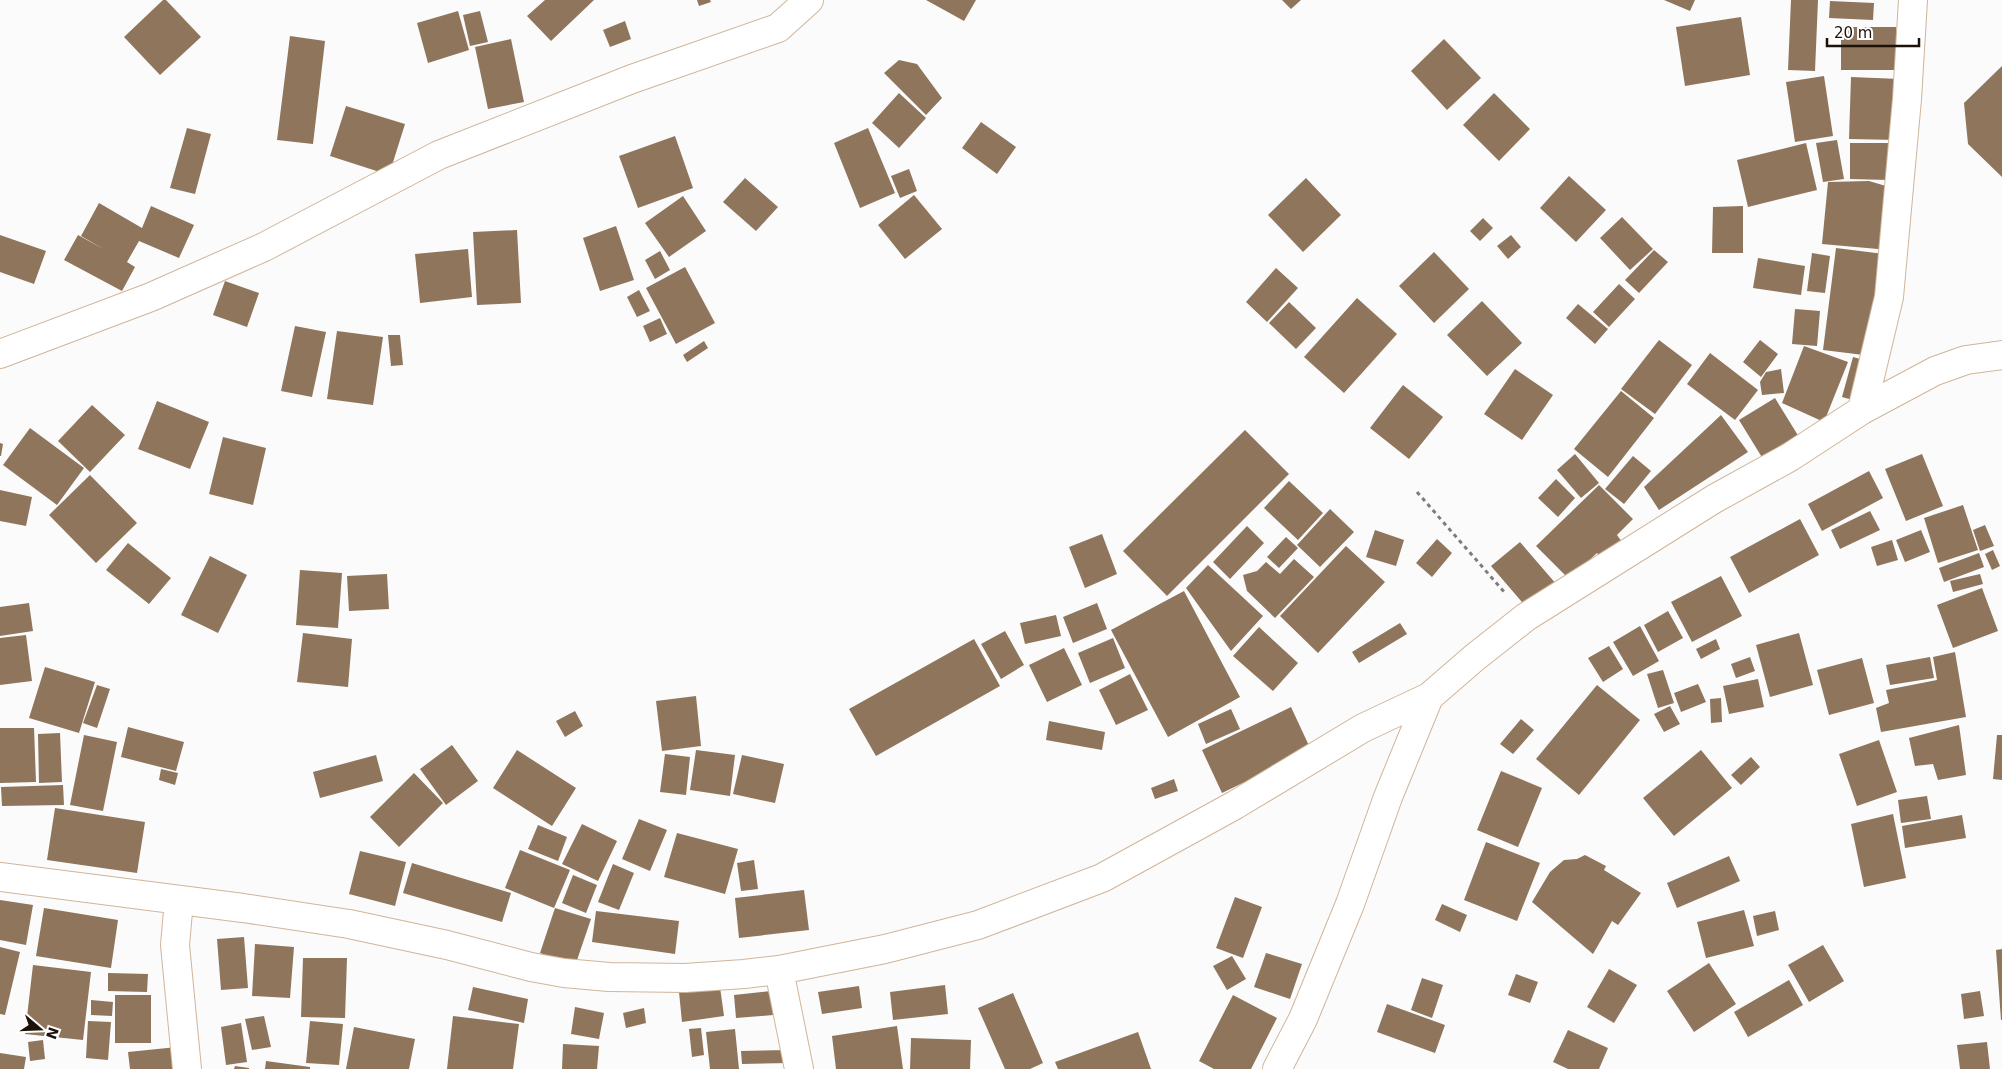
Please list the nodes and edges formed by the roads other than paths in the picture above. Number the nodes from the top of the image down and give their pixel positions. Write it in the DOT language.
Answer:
graph roads {
  1 [pos="810,0"];
  2 [pos="1913,0"];
  3 [pos="0,354"];
  4 [pos="2002,355"];
  5 [pos="1862,410"];
  6 [pos="1429,697"];
  7 [pos="0,877"];
  8 [pos="179,900"];
  9 [pos="778,970"];
  10 [pos="187,1069"];
  11 [pos="799,1069"];
  12 [pos="1277,1069"];
  1 -- 3 [label="street"];
  2 -- 5 [label="street"];
  4 -- 5 [label="street"];
  5 -- 6 [label="street"];
  6 -- 9 [label="street"];
  6 -- 12 [label="street"];
  7 -- 8 [label="street"];
  8 -- 9 [label="street"];
  8 -- 10 [label="street"];
  9 -- 11 [label="street"];
}
